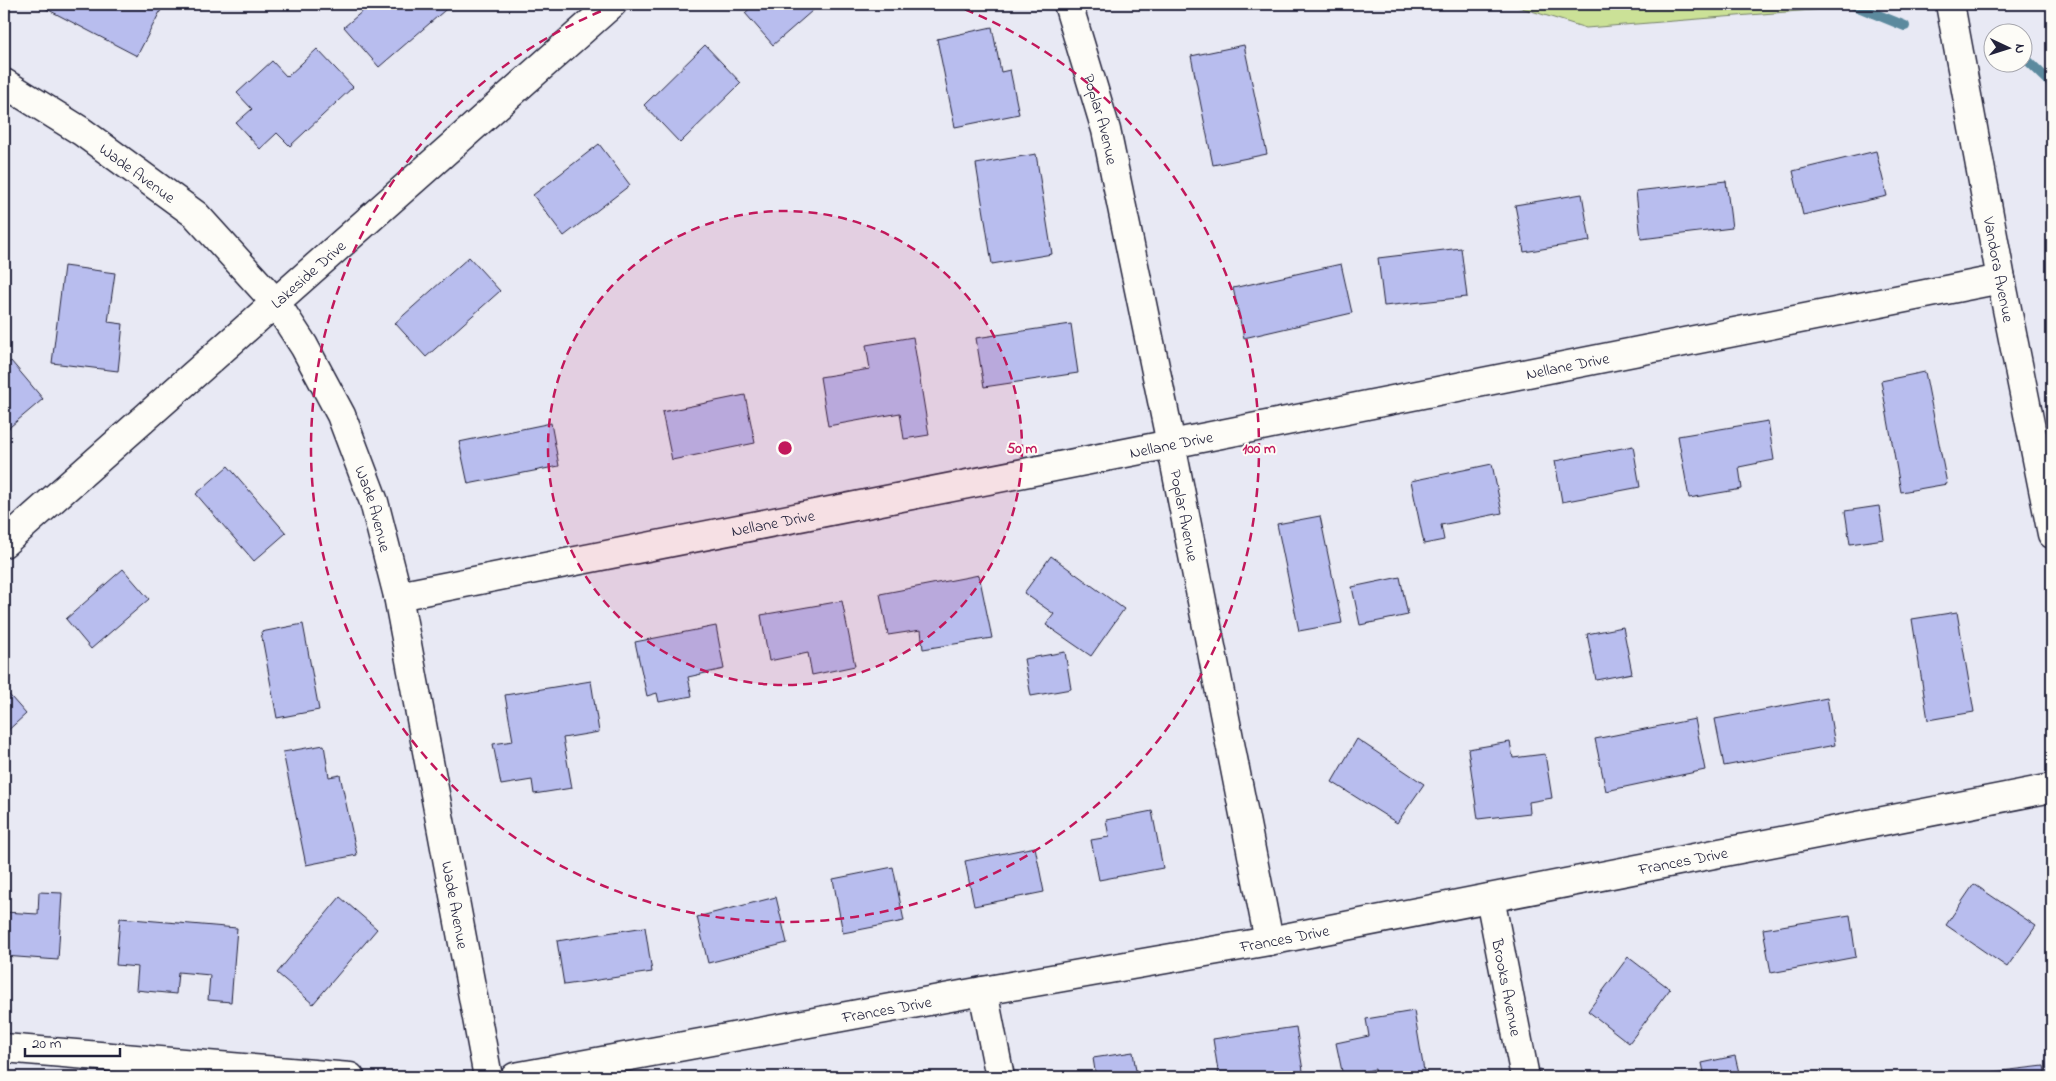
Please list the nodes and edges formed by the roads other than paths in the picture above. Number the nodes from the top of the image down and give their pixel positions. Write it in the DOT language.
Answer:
graph roads {
  1 [pos="612,4"];
  2 [pos="1068,4"];
  3 [pos="1950,4"];
  4 [pos="4,83"];
  5 [pos="2001,279"];
  6 [pos="276,303"];
  7 [pos="1171,444"];
  8 [pos="2052,534"];
  9 [pos="4,543"];
  10 [pos="398,596"];
  11 [pos="2052,788"];
  12 [pos="1490,898"];
  13 [pos="1270,941"];
  14 [pos="983,991"];
  15 [pos="4,1048"];
  16 [pos="350,1077"];
  17 [pos="488,1077"];
  18 [pos="515,1077"];
  19 [pos="1000,1077"];
  20 [pos="1525,1077"];
  1 -- 6 [label="street, Lakeside Drive"];
  2 -- 7 [label="street, Poplar Avenue"];
  3 -- 5 [label="street, Vandora Avenue"];
  4 -- 6 [label="street, Wade Avenue"];
  5 -- 7 [label="street, Nellane Drive"];
  5 -- 8 [label="street, Vandora Avenue"];
  6 -- 9 [label="street, Lakeside Drive"];
  6 -- 10 [label="street, Wade Avenue"];
  7 -- 10 [label="street, Nellane Drive"];
  7 -- 13 [label="street, Poplar Avenue"];
  10 -- 17 [label="street, Wade Avenue"];
  11 -- 12 [label="street, Frances Drive"];
  12 -- 13 [label="street, Frances Drive"];
  12 -- 20 [label="street, Brooks Avenue"];
  13 -- 14 [label="street, Frances Drive"];
  14 -- 18 [label="street, Frances Drive"];
  14 -- 19 [label="street"];
  15 -- 16 [label="street"];
}
